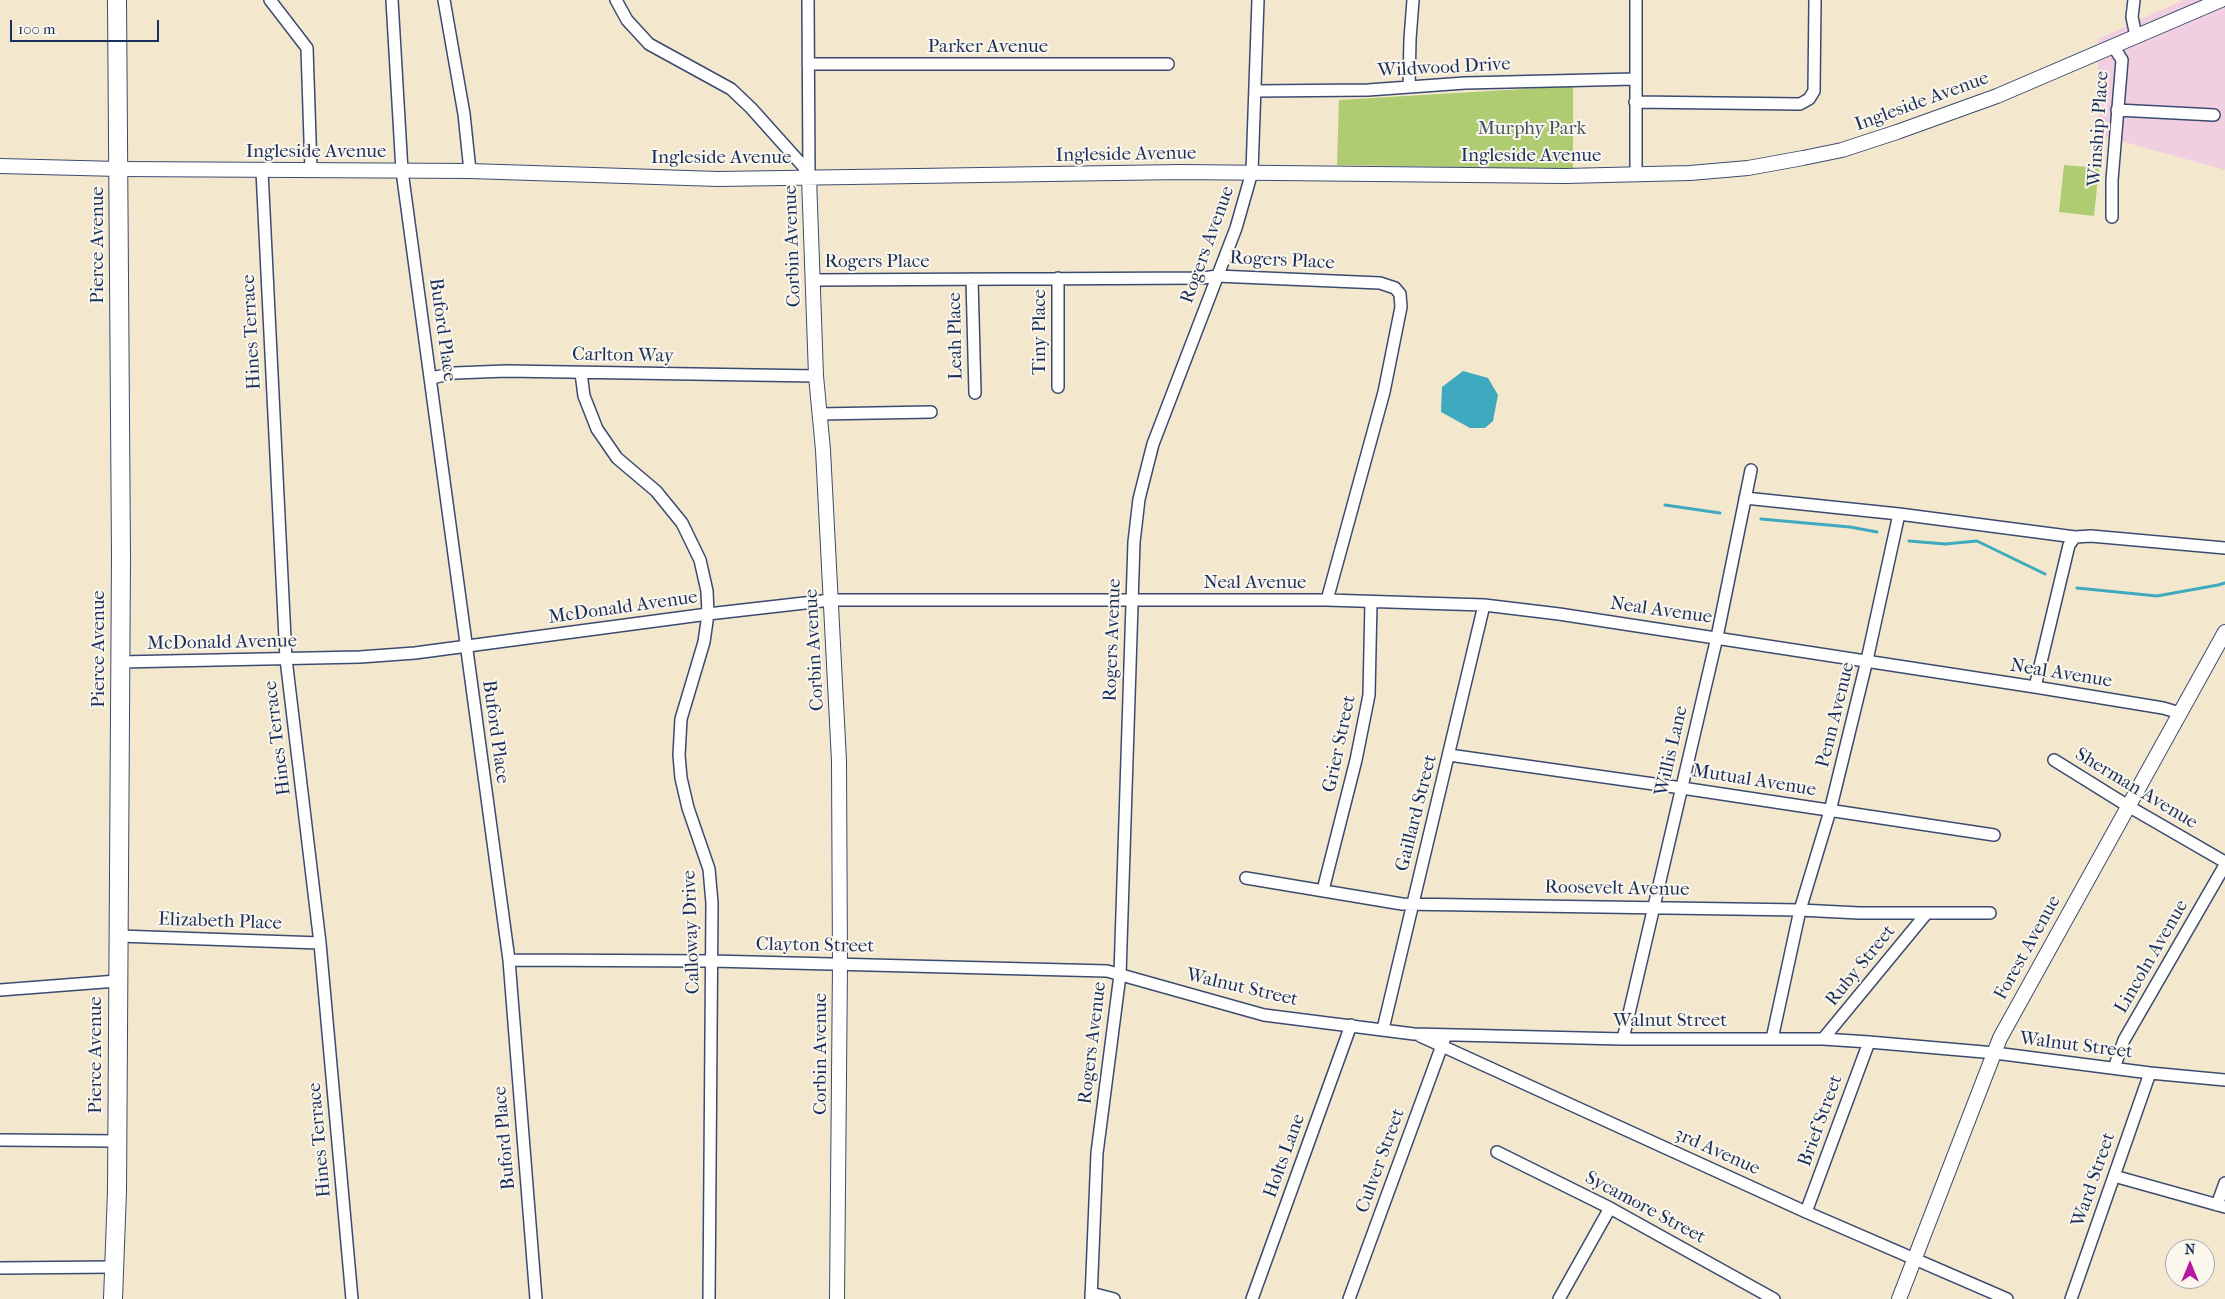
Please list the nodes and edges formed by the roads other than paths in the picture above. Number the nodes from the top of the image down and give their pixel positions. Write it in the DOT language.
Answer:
graph roads {
  1 [pos="117,0"];
  2 [pos="270,0"];
  3 [pos="392,0"];
  4 [pos="444,0"];
  5 [pos="616,0"];
  6 [pos="808,0"];
  7 [pos="1258,0"];
  8 [pos="1413,0"];
  9 [pos="1636,0"];
  10 [pos="1815,0"];
  11 [pos="2134,0"];
  12 [pos="2221,0"];
  13 [pos="2136,36"];
  14 [pos="2113,46"];
  15 [pos="808,64"];
  16 [pos="1168,64"];
  17 [pos="1634,79"];
  18 [pos="1409,87"];
  19 [pos="1255,91"];
  20 [pos="1635,102"];
  21 [pos="2117,110"];
  22 [pos="2214,115"];
  23 [pos="0,166"];
  24 [pos="119,169"];
  25 [pos="262,170"];
  26 [pos="311,170"];
  27 [pos="402,171"];
  28 [pos="470,171"];
  29 [pos="1252,172"];
  30 [pos="1636,174"];
  31 [pos="809,177"];
  32 [pos="2112,217"];
  33 [pos="1217,276"];
  34 [pos="1058,278"];
  35 [pos="972,279"];
  36 [pos="814,280"];
  37 [pos="581,373"];
  38 [pos="816,376"];
  39 [pos="430,378"];
  40 [pos="1058,387"];
  41 [pos="974,392"];
  42 [pos="931,412"];
  43 [pos="820,414"];
  44 [pos="1751,470"];
  45 [pos="1745,498"];
  46 [pos="1900,514"];
  47 [pos="2074,537"];
  48 [pos="2225,548"];
  49 [pos="830,600"];
  50 [pos="1327,600"];
  51 [pos="1132,601"];
  52 [pos="1371,602"];
  53 [pos="1484,605"];
  54 [pos="708,614"];
  55 [pos="2225,632"];
  56 [pos="1717,637"];
  57 [pos="466,647"];
  58 [pos="286,659"];
  59 [pos="1867,660"];
  60 [pos="120,662"];
  61 [pos="2035,687"];
  62 [pos="2180,713"];
  63 [pos="1449,755"];
  64 [pos="2054,760"];
  65 [pos="1682,788"];
  66 [pos="2128,806"];
  67 [pos="1830,811"];
  68 [pos="1994,835"];
  69 [pos="2225,863"];
  70 [pos="1246,878"];
  71 [pos="1322,890"];
  72 [pos="1412,904"];
  73 [pos="1652,908"];
  74 [pos="1800,910"];
  75 [pos="1990,913"];
  76 [pos="1926,914"];
  77 [pos="119,936"];
  78 [pos="320,943"];
  79 [pos="509,960"];
  80 [pos="712,961"];
  81 [pos="840,964"];
  82 [pos="1120,975"];
  83 [pos="117,982"];
  84 [pos="0,990"];
  85 [pos="1351,1025"];
  86 [pos="1383,1029"];
  87 [pos="1414,1034"];
  88 [pos="1446,1034"];
  89 [pos="1622,1039"];
  90 [pos="1772,1039"];
  91 [pos="1823,1039"];
  92 [pos="1869,1042"];
  93 [pos="1442,1046"];
  94 [pos="1995,1053"];
  95 [pos="2114,1068"];
  96 [pos="2150,1073"];
  97 [pos="2225,1080"];
  98 [pos="0,1140"];
  99 [pos="117,1141"];
  100 [pos="1497,1152"];
  101 [pos="2114,1176"];
  102 [pos="2225,1183"];
  103 [pos="2221,1206"];
  104 [pos="1610,1208"];
  105 [pos="1806,1212"];
  106 [pos="1915,1259"];
  107 [pos="114,1267"];
  108 [pos="0,1268"];
  109 [pos="1091,1296"];
  110 [pos="113,1299"];
  111 [pos="352,1299"];
  112 [pos="536,1299"];
  113 [pos="709,1299"];
  114 [pos="837,1299"];
  115 [pos="1114,1299"];
  116 [pos="1252,1299"];
  117 [pos="1349,1299"];
  118 [pos="1559,1299"];
  119 [pos="1774,1299"];
  120 [pos="1899,1299"];
  121 [pos="2007,1299"];
  122 [pos="2071,1299"];
  1 -- 24 [label="main road, Pierce Avenue"];
  2 -- 26 [label="street"];
  3 -- 27 [label="street, Buford Place"];
  4 -- 28 [label="street"];
  5 -- 31 [label="street"];
  6 -- 15 [label="street, Corbin Avenue"];
  7 -- 19 [label="street, Rogers Avenue"];
  8 -- 18 [label="street"];
  9 -- 17 [label="street"];
  10 -- 20 [label="street"];
  11 -- 13 [label="street"];
  12 -- 13 [label="street, Ingleside Avenue"];
  13 -- 14 [label="street, Ingleside Avenue"];
  14 -- 21 [label="street, Winship Place"];
  14 -- 30 [label="street, Ingleside Avenue"];
  15 -- 16 [label="street, Parker Avenue"];
  15 -- 31 [label="street, Corbin Avenue"];
  17 -- 18 [label="street, Wildwood Drive"];
  17 -- 20 [label="street"];
  18 -- 19 [label="street, Wildwood Drive"];
  19 -- 29 [label="street, Rogers Avenue"];
  20 -- 30 [label="street"];
  21 -- 22 [label="street"];
  21 -- 32 [label="street, Winship Place"];
  23 -- 24 [label="street, Ingleside Avenue"];
  24 -- 25 [label="street, Ingleside Avenue"];
  24 -- 60 [label="main road, Pierce Avenue"];
  25 -- 26 [label="street, Ingleside Avenue"];
  25 -- 58 [label="street, Hines Terrace"];
  26 -- 27 [label="street, Ingleside Avenue"];
  27 -- 28 [label="street, Ingleside Avenue"];
  27 -- 39 [label="street, Buford Place"];
  28 -- 31 [label="street, Ingleside Avenue"];
  29 -- 30 [label="street, Ingleside Avenue"];
  29 -- 31 [label="street, Ingleside Avenue"];
  29 -- 33 [label="street, Rogers Avenue"];
  31 -- 36 [label="street, Corbin Avenue"];
  33 -- 34 [label="street, Rogers Place"];
  33 -- 50 [label="street, Rogers Place"];
  33 -- 51 [label="street, Rogers Avenue"];
  34 -- 35 [label="street, Rogers Place"];
  34 -- 40 [label="street, Tiny Place"];
  35 -- 36 [label="street, Rogers Place"];
  35 -- 41 [label="street, Leah Place"];
  36 -- 38 [label="street, Corbin Avenue"];
  37 -- 38 [label="street, Carlton Way"];
  37 -- 39 [label="street, Carlton Way"];
  37 -- 54 [label="street, Calloway Drive"];
  38 -- 43 [label="street, Corbin Avenue"];
  39 -- 57 [label="street, Buford Place"];
  42 -- 43 [label="street"];
  43 -- 49 [label="street, Corbin Avenue"];
  44 -- 45 [label="street, Willis Lane"];
  45 -- 46 [label="street"];
  45 -- 56 [label="street, Willis Lane"];
  46 -- 47 [label="street"];
  46 -- 59 [label="street, Penn Avenue"];
  47 -- 48 [label="street"];
  47 -- 61 [label="street"];
  49 -- 51 [label="street, McDonald Avenue"];
  49 -- 54 [label="street, McDonald Avenue"];
  49 -- 81 [label="street, Corbin Avenue"];
  50 -- 51 [label="street, Neal Avenue"];
  50 -- 52 [label="street, Neal Avenue"];
  51 -- 82 [label="street, Rogers Avenue"];
  52 -- 53 [label="street, Neal Avenue"];
  52 -- 71 [label="street, Grier Street"];
  53 -- 56 [label="street, Neal Avenue"];
  53 -- 63 [label="street, Gaillard Street"];
  54 -- 57 [label="street, McDonald Avenue"];
  54 -- 80 [label="street, Calloway Drive"];
  55 -- 62 [label="street, Forest Avenue"];
  56 -- 59 [label="street, Neal Avenue"];
  56 -- 65 [label="street, Willis Lane"];
  57 -- 58 [label="street, McDonald Avenue"];
  57 -- 79 [label="street, Buford Place"];
  58 -- 60 [label="street, McDonald Avenue"];
  58 -- 78 [label="street, Hines Terrace"];
  59 -- 61 [label="street, Neal Avenue"];
  59 -- 67 [label="street, Penn Avenue"];
  60 -- 77 [label="main road, Pierce Avenue"];
  61 -- 62 [label="street, Neal Avenue"];
  62 -- 66 [label="street, Forest Avenue"];
  63 -- 65 [label="street, Mutual Avenue"];
  63 -- 72 [label="street, Gaillard Street"];
  64 -- 66 [label="street, Sherman Avenue"];
  65 -- 67 [label="street, Mutual Avenue"];
  65 -- 73 [label="street, Willis Lane"];
  66 -- 69 [label="street, Sherman Avenue"];
  66 -- 94 [label="street, Forest Avenue"];
  67 -- 68 [label="street, Mutual Avenue"];
  67 -- 74 [label="street, Penn Avenue"];
  69 -- 95 [label="street, Lincoln Avenue"];
  70 -- 71 [label="street, Roosevelt Avenue"];
  71 -- 72 [label="street, Roosevelt Avenue"];
  72 -- 73 [label="street, Roosevelt Avenue"];
  72 -- 86 [label="street, Gaillard Street"];
  73 -- 74 [label="street, Roosevelt Avenue"];
  73 -- 89 [label="street, Willis Lane"];
  74 -- 76 [label="street, Roosevelt Avenue"];
  74 -- 90 [label="street, Penn Avenue"];
  75 -- 76 [label="street, Roosevelt Avenue"];
  76 -- 91 [label="street, Ruby Street"];
  77 -- 78 [label="street, Elizabeth Place"];
  77 -- 83 [label="main road, Pierce Avenue"];
  78 -- 111 [label="street, Hines Terrace"];
  79 -- 80 [label="street, Clayton Street"];
  79 -- 112 [label="street, Buford Place"];
  80 -- 81 [label="street, Clayton Street"];
  80 -- 113 [label="street, Calloway Drive"];
  81 -- 82 [label="street, Clayton Street"];
  81 -- 114 [label="street, Corbin Avenue"];
  82 -- 85 [label="street, Walnut Street"];
  82 -- 109 [label="street, Rogers Avenue"];
  83 -- 84 [label="street"];
  83 -- 99 [label="main road, Pierce Avenue"];
  85 -- 86 [label="street, Walnut Street"];
  85 -- 116 [label="street, Holts Lane"];
  86 -- 87 [label="street, Walnut Street"];
  87 -- 88 [label="street, Walnut Street"];
  87 -- 93 [label="street, 3rd Avenue"];
  88 -- 89 [label="street, Walnut Street"];
  88 -- 93 [label="street, Culver Street"];
  89 -- 90 [label="street, Walnut Street"];
  90 -- 91 [label="street, Walnut Street"];
  91 -- 92 [label="street, Walnut Street"];
  92 -- 94 [label="street, Walnut Street"];
  92 -- 105 [label="street, Brief Street"];
  93 -- 105 [label="street, 3rd Avenue"];
  93 -- 117 [label="street, Culver Street"];
  94 -- 95 [label="street, Walnut Street"];
  94 -- 106 [label="street, Forest Avenue"];
  95 -- 96 [label="street, Walnut Street"];
  96 -- 97 [label="street, Walnut Street"];
  96 -- 101 [label="street, Ward Street"];
  98 -- 99 [label="street"];
  99 -- 107 [label="main road, Pierce Avenue"];
  100 -- 104 [label="street, Sycamore Street"];
  101 -- 103 [label="street"];
  101 -- 122 [label="street, Ward Street"];
  102 -- 103 [label="street"];
  104 -- 118 [label="street"];
  104 -- 119 [label="street, Sycamore Street"];
  105 -- 106 [label="street, 3rd Avenue"];
  106 -- 120 [label="street, Forest Avenue"];
  106 -- 121 [label="street, 3rd Avenue"];
  107 -- 108 [label="street"];
  107 -- 110 [label="main road, Pierce Avenue"];
  109 -- 115 [label="street"];
}
